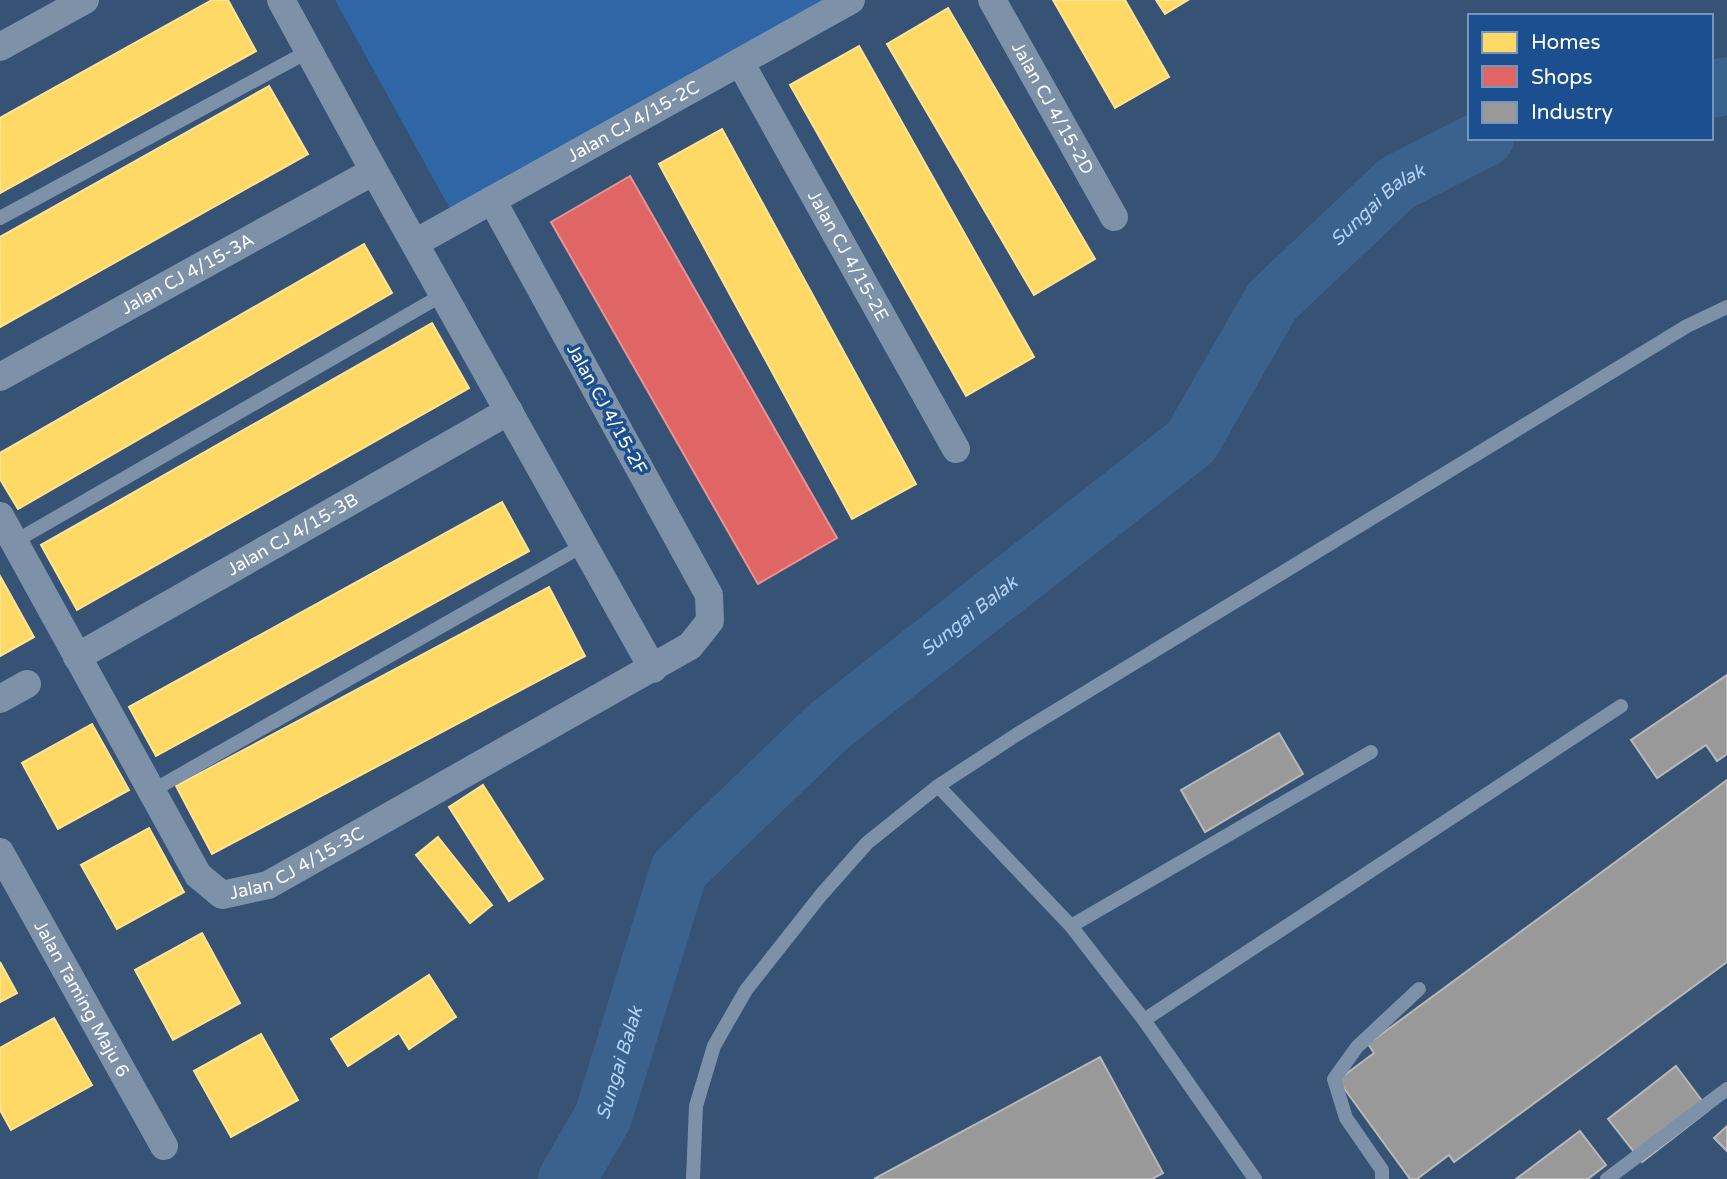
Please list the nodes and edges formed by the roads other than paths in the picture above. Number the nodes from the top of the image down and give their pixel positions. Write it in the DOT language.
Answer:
graph roads {
  1 [pos="85,0"];
  2 [pos="281,0"];
  3 [pos="852,0"];
  4 [pos="992,0"];
  5 [pos="0,47"];
  6 [pos="309,51"];
  7 [pos="740,62"];
  8 [pos="374,171"];
  9 [pos="492,200"];
  10 [pos="1114,217"];
  11 [pos="0,218"];
  12 [pos="415,243"];
  13 [pos="444,294"];
  14 [pos="1727,307"];
  15 [pos="0,377"];
  16 [pos="509,411"];
  17 [pos="956,449"];
  18 [pos="0,516"];
  19 [pos="14,542"];
  20 [pos="584,545"];
  21 [pos="710,621"];
  22 [pos="77,657"];
  23 [pos="653,669"];
  24 [pos="27,684"];
  25 [pos="0,699"];
  26 [pos="1621,706"];
  27 [pos="1371,752"];
  28 [pos="938,786"];
  29 [pos="152,791"];
  30 [pos="0,852"];
  31 [pos="1071,926"];
  32 [pos="1419,989"];
  33 [pos="1144,1020"];
  34 [pos="1727,1089"];
  35 [pos="164,1146"];
  36 [pos="693,1179"];
  37 [pos="1255,1179"];
  38 [pos="1382,1179"];
  39 [pos="1607,1179"];
  1 -- 5 [label="street"];
  2 -- 6 [label="street"];
  3 -- 7 [label="street, Jalan CJ 4/15-2C"];
  4 -- 10 [label="street, Jalan CJ 4/15-2D"];
  6 -- 8 [label="street"];
  6 -- 11 [label="lane"];
  7 -- 9 [label="street, Jalan CJ 4/15-2C"];
  7 -- 17 [label="street, Jalan CJ 4/15-2E"];
  8 -- 12 [label="street"];
  8 -- 15 [label="street, Jalan CJ 4/15-3A"];
  9 -- 12 [label="street, Jalan CJ 4/15-2C"];
  9 -- 21 [label="street, Jalan CJ 4/15-2F"];
  12 -- 13 [label="street"];
  13 -- 16 [label="street"];
  13 -- 19 [label="lane"];
  14 -- 28 [label="lane"];
  16 -- 20 [label="street"];
  16 -- 22 [label="street, Jalan CJ 4/15-3B"];
  18 -- 19 [label="street, Jalan CJ 4/15-3C"];
  19 -- 22 [label="street, Jalan CJ 4/15-3C"];
  20 -- 23 [label="street"];
  20 -- 29 [label="lane"];
  21 -- 23 [label="street, Jalan CJ 4/15-3C"];
  22 -- 29 [label="street, Jalan CJ 4/15-3C"];
  23 -- 29 [label="street, Jalan CJ 4/15-3C"];
  24 -- 25 [label="street"];
  26 -- 33 [label="lane"];
  27 -- 31 [label="lane"];
  28 -- 31 [label="lane"];
  28 -- 36 [label="lane"];
  30 -- 35 [label="street, Jalan Taming Maju 6"];
  31 -- 33 [label="lane"];
  32 -- 38 [label="lane"];
  33 -- 37 [label="lane"];
  34 -- 39 [label="lane"];
}
